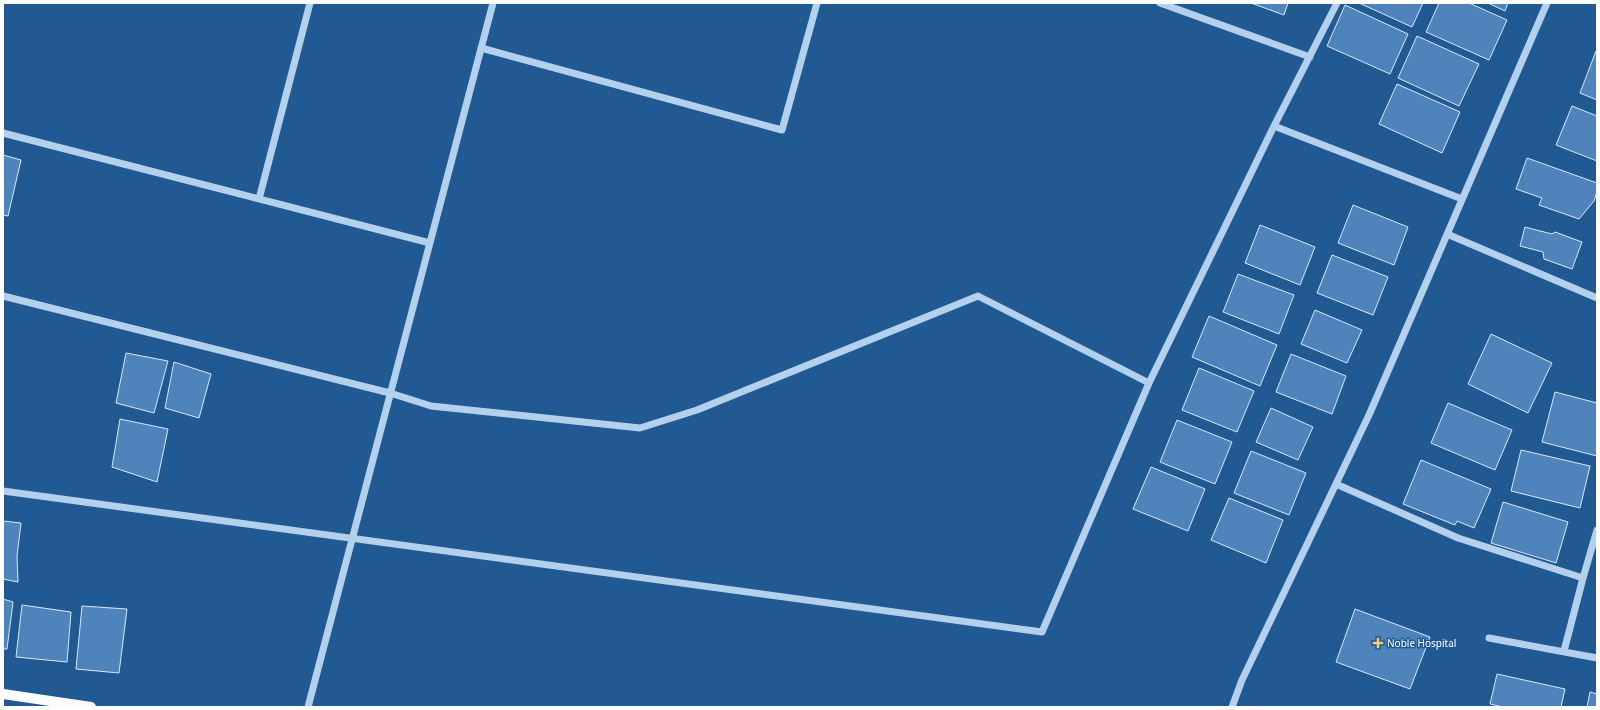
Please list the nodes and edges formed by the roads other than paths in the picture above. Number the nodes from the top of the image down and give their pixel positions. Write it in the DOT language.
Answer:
graph roads {
  1 [pos="310,3"];
  2 [pos="492,3"];
  3 [pos="817,3"];
  4 [pos="1160,3"];
  5 [pos="1337,3"];
  6 [pos="1547,3"];
  7 [pos="481,48"];
  8 [pos="1310,57"];
  9 [pos="1274,126"];
  10 [pos="3,133"];
  11 [pos="259,199"];
  12 [pos="1462,199"];
  13 [pos="1447,234"];
  14 [pos="430,243"];
  15 [pos="3,296"];
  16 [pos="1597,298"];
  17 [pos="1149,383"];
  18 [pos="390,393"];
  19 [pos="1336,484"];
  20 [pos="3,491"];
  21 [pos="1597,530"];
  22 [pos="352,539"];
  23 [pos="1583,578"];
  24 [pos="1490,638"];
  25 [pos="1564,651"];
  26 [pos="1597,658"];
  27 [pos="3,694"];
  28 [pos="90,707"];
  29 [pos="308,707"];
  30 [pos="1232,707"];
  1 -- 11 [label="street"];
  2 -- 7 [label="street"];
  3 -- 7 [label="street"];
  4 -- 8 [label="street"];
  5 -- 8 [label="street"];
  6 -- 12 [label="street"];
  7 -- 14 [label="street"];
  8 -- 9 [label="street"];
  9 -- 12 [label="street"];
  9 -- 17 [label="street"];
  10 -- 11 [label="street"];
  11 -- 14 [label="street"];
  12 -- 13 [label="street"];
  13 -- 16 [label="street"];
  13 -- 19 [label="street"];
  14 -- 18 [label="street"];
  15 -- 18 [label="street"];
  17 -- 18 [label="street"];
  17 -- 22 [label="street"];
  18 -- 22 [label="street"];
  19 -- 23 [label="street"];
  19 -- 30 [label="street"];
  20 -- 22 [label="street"];
  21 -- 23 [label="street"];
  22 -- 29 [label="street"];
  23 -- 25 [label="street"];
  24 -- 25 [label="street"];
  25 -- 26 [label="street"];
  27 -- 28 [label="main road"];
}
